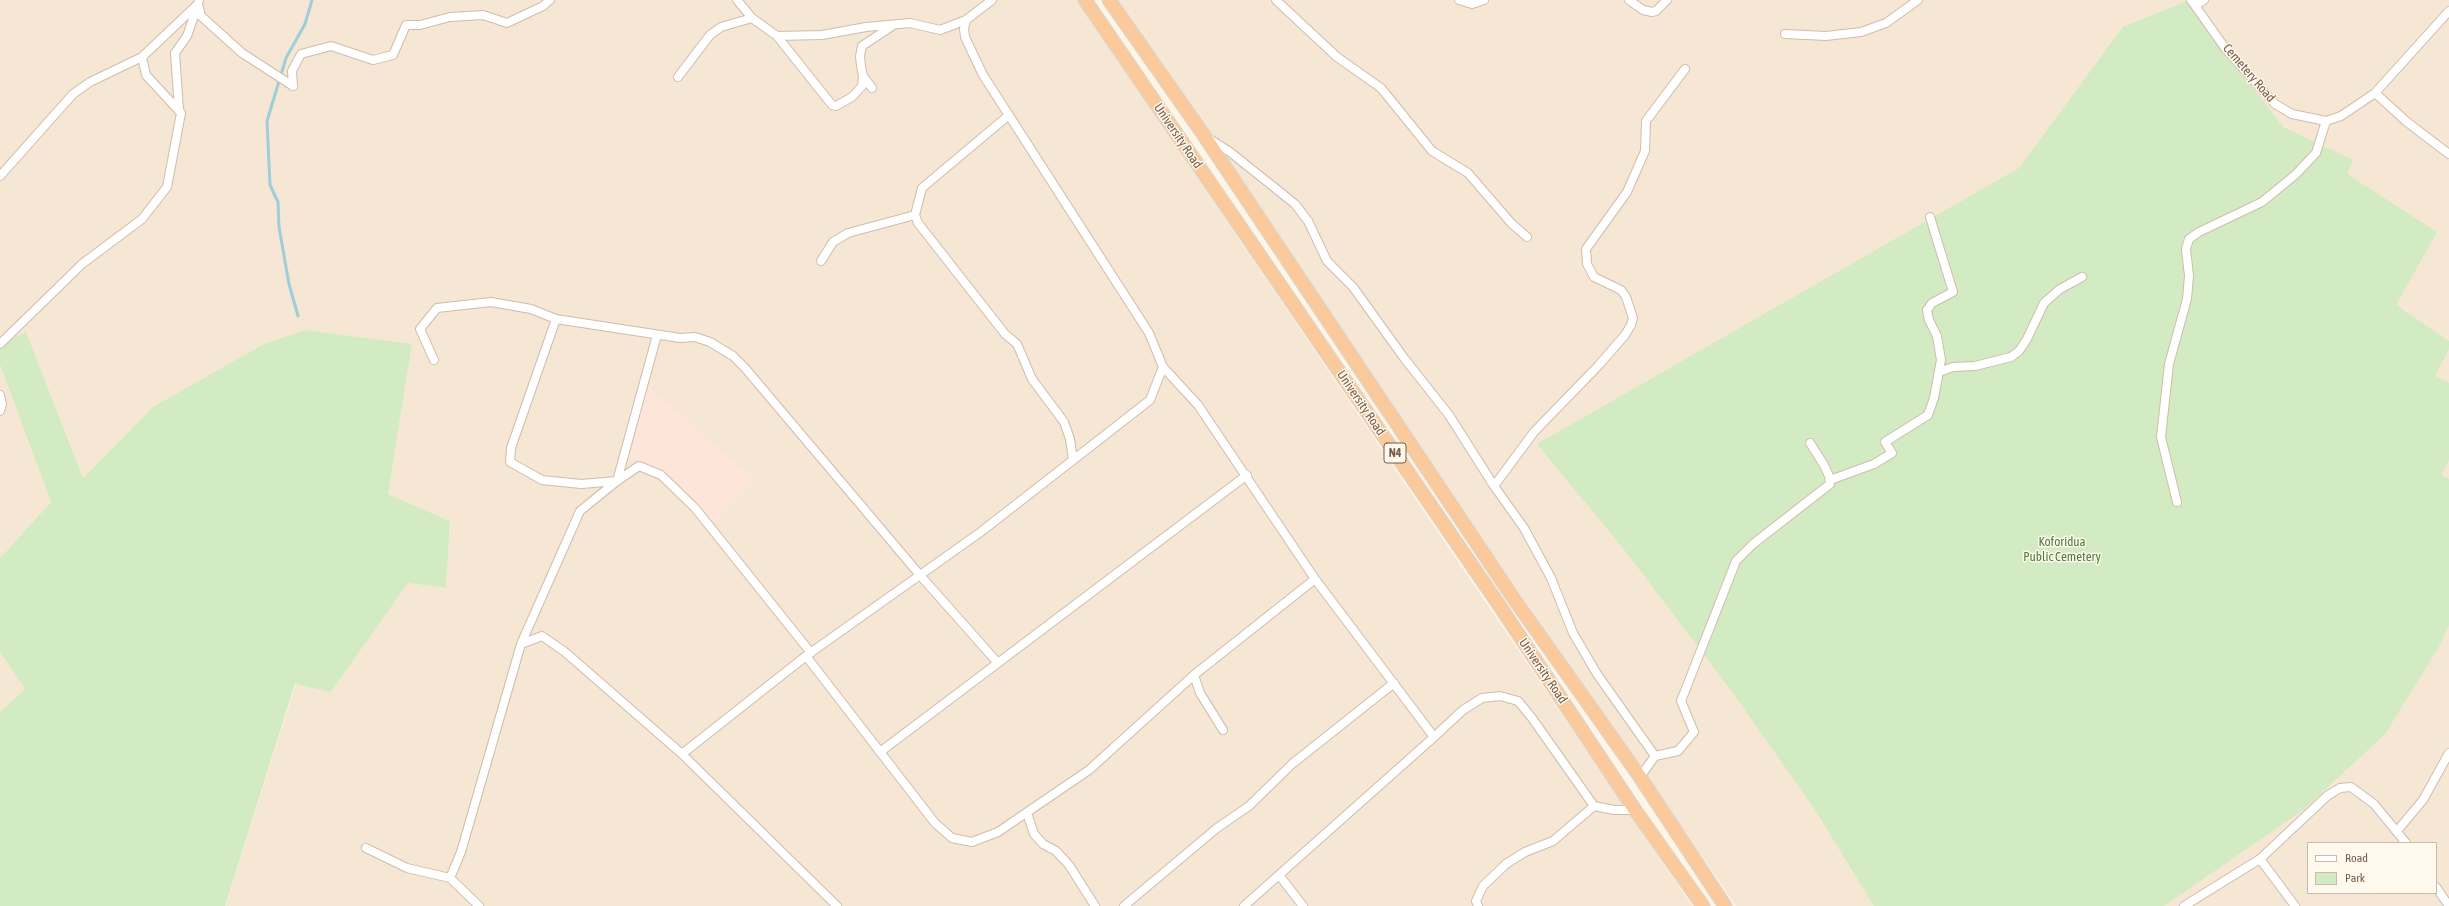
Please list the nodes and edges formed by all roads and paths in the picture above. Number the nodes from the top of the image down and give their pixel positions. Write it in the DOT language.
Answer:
graph roads {
  1 [pos="550,0"];
  2 [pos="737,0"];
  3 [pos="992,0"];
  4 [pos="1085,0"];
  5 [pos="1276,0"];
  6 [pos="1458,0"];
  7 [pos="1484,0"];
  8 [pos="1629,0"];
  9 [pos="1667,0"];
  10 [pos="1918,0"];
  11 [pos="2204,0"];
  12 [pos="199,2"];
  13 [pos="1115,2"];
  14 [pos="2193,3"];
  15 [pos="2449,12"];
  16 [pos="752,18"];
  17 [pos="966,20"];
  18 [pos="894,24"];
  19 [pos="866,26"];
  20 [pos="1785,34"];
  21 [pos="777,36"];
  22 [pos="862,46"];
  23 [pos="142,57"];
  24 [pos="1685,69"];
  25 [pos="863,76"];
  26 [pos="678,77"];
  27 [pos="872,88"];
  28 [pos="2375,93"];
  29 [pos="179,110"];
  30 [pos="1009,116"];
  31 [pos="2326,121"];
  32 [pos="1202,134"];
  33 [pos="2449,154"];
  34 [pos="0,176"];
  35 [pos="915,215"];
  36 [pos="1930,217"];
  37 [pos="1527,237"];
  38 [pos="821,261"];
  39 [pos="2082,277"];
  40 [pos="556,319"];
  41 [pos="657,335"];
  42 [pos="0,344"];
  43 [pos="434,360"];
  44 [pos="1163,368"];
  45 [pos="1939,372"];
  46 [pos="0,395"];
  47 [pos="0,411"];
  48 [pos="1810,443"];
  49 [pos="1073,460"];
  50 [pos="1247,475"];
  51 [pos="1830,480"];
  52 [pos="616,481"];
  53 [pos="1494,486"];
  54 [pos="2177,502"];
  55 [pos="919,574"];
  56 [pos="1316,579"];
  57 [pos="522,644"];
  58 [pos="808,655"];
  59 [pos="997,662"];
  60 [pos="1194,675"];
  61 [pos="1394,683"];
  62 [pos="1223,730"];
  63 [pos="1434,737"];
  64 [pos="880,752"];
  65 [pos="2449,753"];
  66 [pos="682,754"];
  67 [pos="1654,756"];
  68 [pos="1640,777"];
  69 [pos="1594,806"];
  70 [pos="1635,810"];
  71 [pos="1027,813"];
  72 [pos="2397,831"];
  73 [pos="2405,842"];
  74 [pos="366,848"];
  75 [pos="2260,859"];
  76 [pos="1278,874"];
  77 [pos="450,878"];
  78 [pos="2437,888"];
  79 [pos="478,906"];
  80 [pos="837,906"];
  81 [pos="1095,906"];
  82 [pos="1124,906"];
  83 [pos="1244,906"];
  84 [pos="1303,906"];
  85 [pos="1478,906"];
  86 [pos="1703,906"];
  87 [pos="1725,906"];
  88 [pos="2184,906"];
  89 [pos="2295,906"];
  90 [pos="2449,906"];
  1 -- 12 [label="street"];
  2 -- 16 [label="street"];
  3 -- 17 [label="street"];
  4 -- 70 [label="highway, University Road / N4"];
  5 -- 37 [label="street"];
  6 -- 7 [label="street"];
  8 -- 9 [label="street"];
  10 -- 20 [label="street"];
  11 -- 14 [label="street"];
  12 -- 23 [label="street"];
  12 -- 29 [label="street"];
  13 -- 32 [label="highway, University Road / N4"];
  14 -- 31 [label="street, Cemetery Road"];
  15 -- 28 [label="street"];
  16 -- 21 [label="street"];
  16 -- 26 [label="street"];
  17 -- 18 [label="street"];
  17 -- 30 [label="street"];
  18 -- 19 [label="street"];
  18 -- 22 [label="street"];
  19 -- 21 [label="street"];
  19 -- 22 [label="street"];
  21 -- 25 [label="street"];
  22 -- 25 [label="street"];
  23 -- 29 [label="street"];
  23 -- 34 [label="street"];
  24 -- 53 [label="street"];
  25 -- 27 [label="street"];
  28 -- 31 [label="street"];
  28 -- 33 [label="street"];
  29 -- 42 [label="street"];
  30 -- 35 [label="street"];
  30 -- 44 [label="street"];
  31 -- 54 [label="street"];
  32 -- 53 [label="street"];
  32 -- 68 [label="highway, University Road / N4"];
  35 -- 38 [label="street"];
  35 -- 49 [label="street"];
  36 -- 45 [label="street"];
  39 -- 45 [label="street"];
  40 -- 41 [label="street"];
  40 -- 43 [label="street"];
  40 -- 52 [label="street"];
  41 -- 52 [label="street"];
  41 -- 55 [label="street"];
  44 -- 49 [label="street"];
  44 -- 50 [label="street"];
  45 -- 51 [label="street"];
  46 -- 47 [label="street"];
  48 -- 51 [label="street"];
  49 -- 55 [label="street"];
  50 -- 56 [label="street"];
  50 -- 59 [label="street"];
  51 -- 67 [label="street"];
  52 -- 57 [label="street"];
  52 -- 58 [label="street"];
  53 -- 67 [label="street"];
  55 -- 58 [label="street"];
  55 -- 59 [label="street"];
  56 -- 60 [label="street"];
  56 -- 61 [label="street"];
  57 -- 66 [label="street"];
  57 -- 77 [label="street"];
  58 -- 64 [label="street"];
  58 -- 66 [label="street"];
  59 -- 64 [label="street"];
  60 -- 62 [label="street"];
  60 -- 71 [label="street"];
  61 -- 63 [label="street"];
  61 -- 82 [label="street"];
  63 -- 69 [label="street"];
  63 -- 76 [label="street"];
  64 -- 71 [label="street"];
  65 -- 72 [label="street"];
  66 -- 80 [label="street"];
  67 -- 68 [label="street"];
  68 -- 87 [label="highway, University Road / N4"];
  69 -- 70 [label="street"];
  69 -- 85 [label="street"];
  70 -- 86 [label="highway, University Road / N4"];
  71 -- 81 [label="street"];
  72 -- 73 [label="street"];
  72 -- 75 [label="street"];
  74 -- 77 [label="street"];
  75 -- 88 [label="street"];
  75 -- 89 [label="street"];
  76 -- 83 [label="street"];
  76 -- 84 [label="street"];
  77 -- 79 [label="street"];
  78 -- 90 [label="street"];
}
